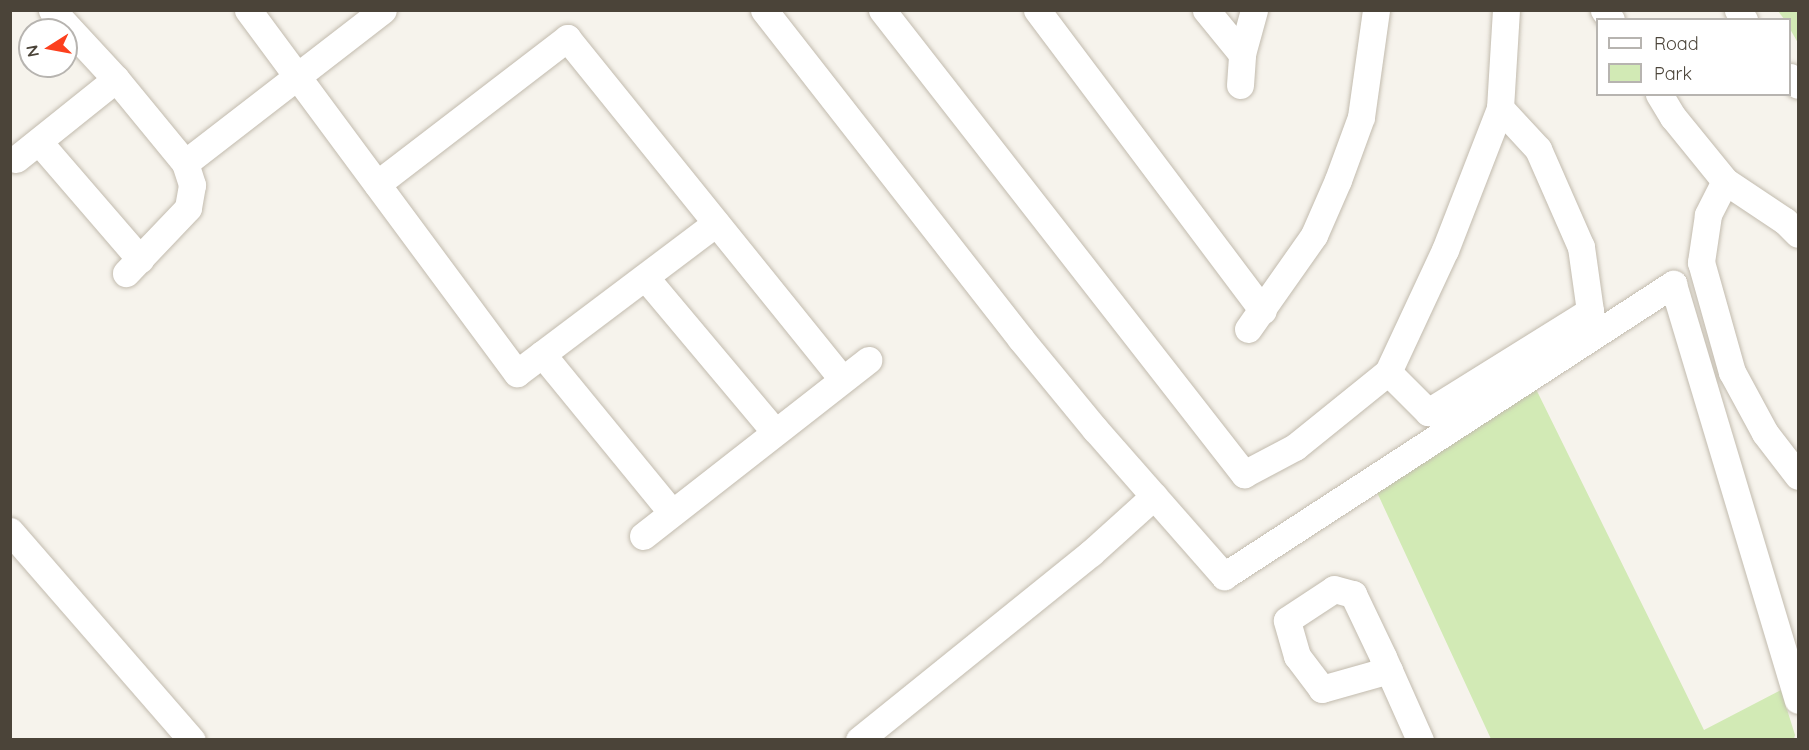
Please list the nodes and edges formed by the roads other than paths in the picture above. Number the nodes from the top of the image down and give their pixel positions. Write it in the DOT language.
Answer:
graph roads {
  1 [pos="52,10"];
  2 [pos="248,10"];
  3 [pos="383,10"];
  4 [pos="764,10"];
  5 [pos="882,10"];
  6 [pos="1037,10"];
  7 [pos="1206,10"];
  8 [pos="1254,10"];
  9 [pos="1376,10"];
  10 [pos="1506,10"];
  11 [pos="1242,54"];
  12 [pos="298,78"];
  13 [pos="116,79"];
  14 [pos="1240,86"];
  15 [pos="1660,96"];
  16 [pos="1500,108"];
  17 [pos="39,142"];
  18 [pos="16,159"];
  19 [pos="185,163"];
  20 [pos="1725,181"];
  21 [pos="377,184"];
  22 [pos="716,223"];
  23 [pos="1798,234"];
  24 [pos="645,277"];
  25 [pos="542,354"];
  26 [pos="868,360"];
  27 [pos="1388,372"];
  28 [pos="842,379"];
  29 [pos="775,432"];
  30 [pos="1798,476"];
  31 [pos="1154,496"];
  32 [pos="672,513"];
  33 [pos="10,531"];
  34 [pos="643,536"];
  35 [pos="1389,670"];
  36 [pos="1798,700"];
  37 [pos="192,740"];
  38 [pos="859,740"];
  39 [pos="1420,740"];
  1 -- 13 [label="street"];
  2 -- 12 [label="street"];
  3 -- 12 [label="street"];
  4 -- 31 [label="street"];
  5 -- 27 [label="street"];
  6 -- 9 [label="street"];
  7 -- 11 [label="street"];
  8 -- 11 [label="street"];
  10 -- 16 [label="street"];
  11 -- 14 [label="street"];
  12 -- 19 [label="street"];
  12 -- 21 [label="street"];
  13 -- 17 [label="street"];
  13 -- 19 [label="street"];
  15 -- 20 [label="street"];
  16 -- 27 [label="street"];
  16 -- 27 [label="street"];
  17 -- 18 [label="street"];
  17 -- 19 [label="street"];
  20 -- 23 [label="street"];
  20 -- 30 [label="street"];
  21 -- 22 [label="street"];
  21 -- 25 [label="street"];
  22 -- 24 [label="street"];
  22 -- 28 [label="street"];
  24 -- 25 [label="street"];
  24 -- 29 [label="street"];
  25 -- 32 [label="street"];
  26 -- 28 [label="street"];
  28 -- 29 [label="street"];
  29 -- 32 [label="street"];
  31 -- 36 [label="street"];
  31 -- 38 [label="street"];
  32 -- 34 [label="street"];
  33 -- 37 [label="street"];
  35 -- 39 [label="street"];
}
